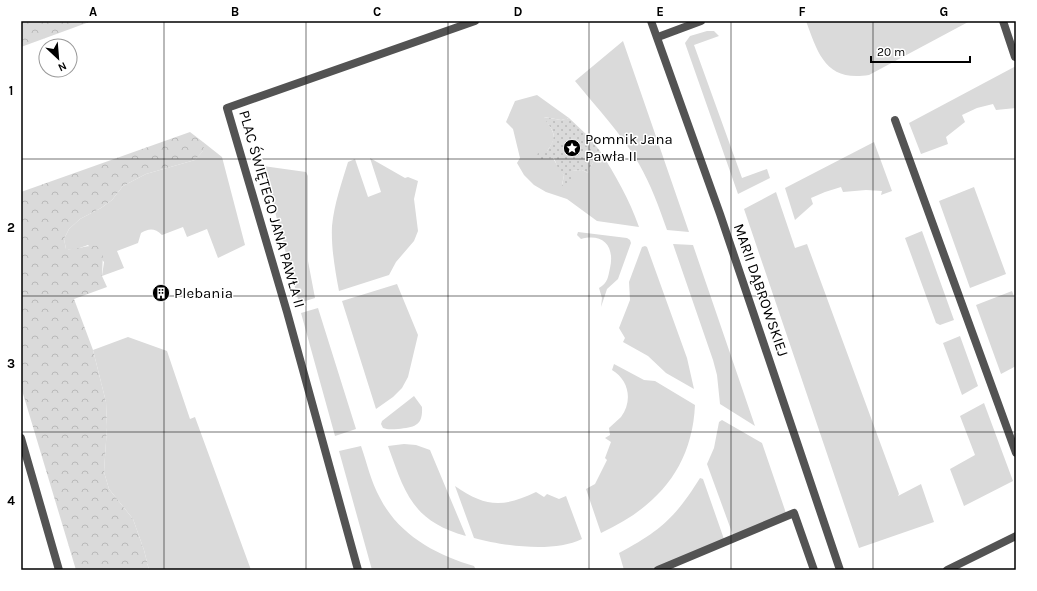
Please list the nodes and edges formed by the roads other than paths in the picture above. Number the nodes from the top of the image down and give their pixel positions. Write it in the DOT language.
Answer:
graph roads {
  1 [pos="475,21"];
  2 [pos="652,21"];
  3 [pos="701,21"];
  4 [pos="1003,21"];
  5 [pos="658,37"];
  6 [pos="1016,57"];
  7 [pos="896,120"];
  8 [pos="21,438"];
  9 [pos="1016,453"];
  10 [pos="1016,536"];
  11 [pos="59,570"];
  12 [pos="358,570"];
  13 [pos="658,570"];
  14 [pos="814,570"];
  15 [pos="840,570"];
  16 [pos="947,570"];
  1 -- 12 [label="street, PLAC ŚWIĘTEGO JANA PAWŁA II"];
  2 -- 5 [label="street, MARII DĄBROWSKIEJ"];
  3 -- 5 [label="street"];
  4 -- 6 [label="street"];
  5 -- 15 [label="street, MARII DĄBROWSKIEJ"];
  7 -- 9 [label="street"];
  8 -- 11 [label="street"];
  10 -- 16 [label="street"];
  13 -- 14 [label="street"];
}
